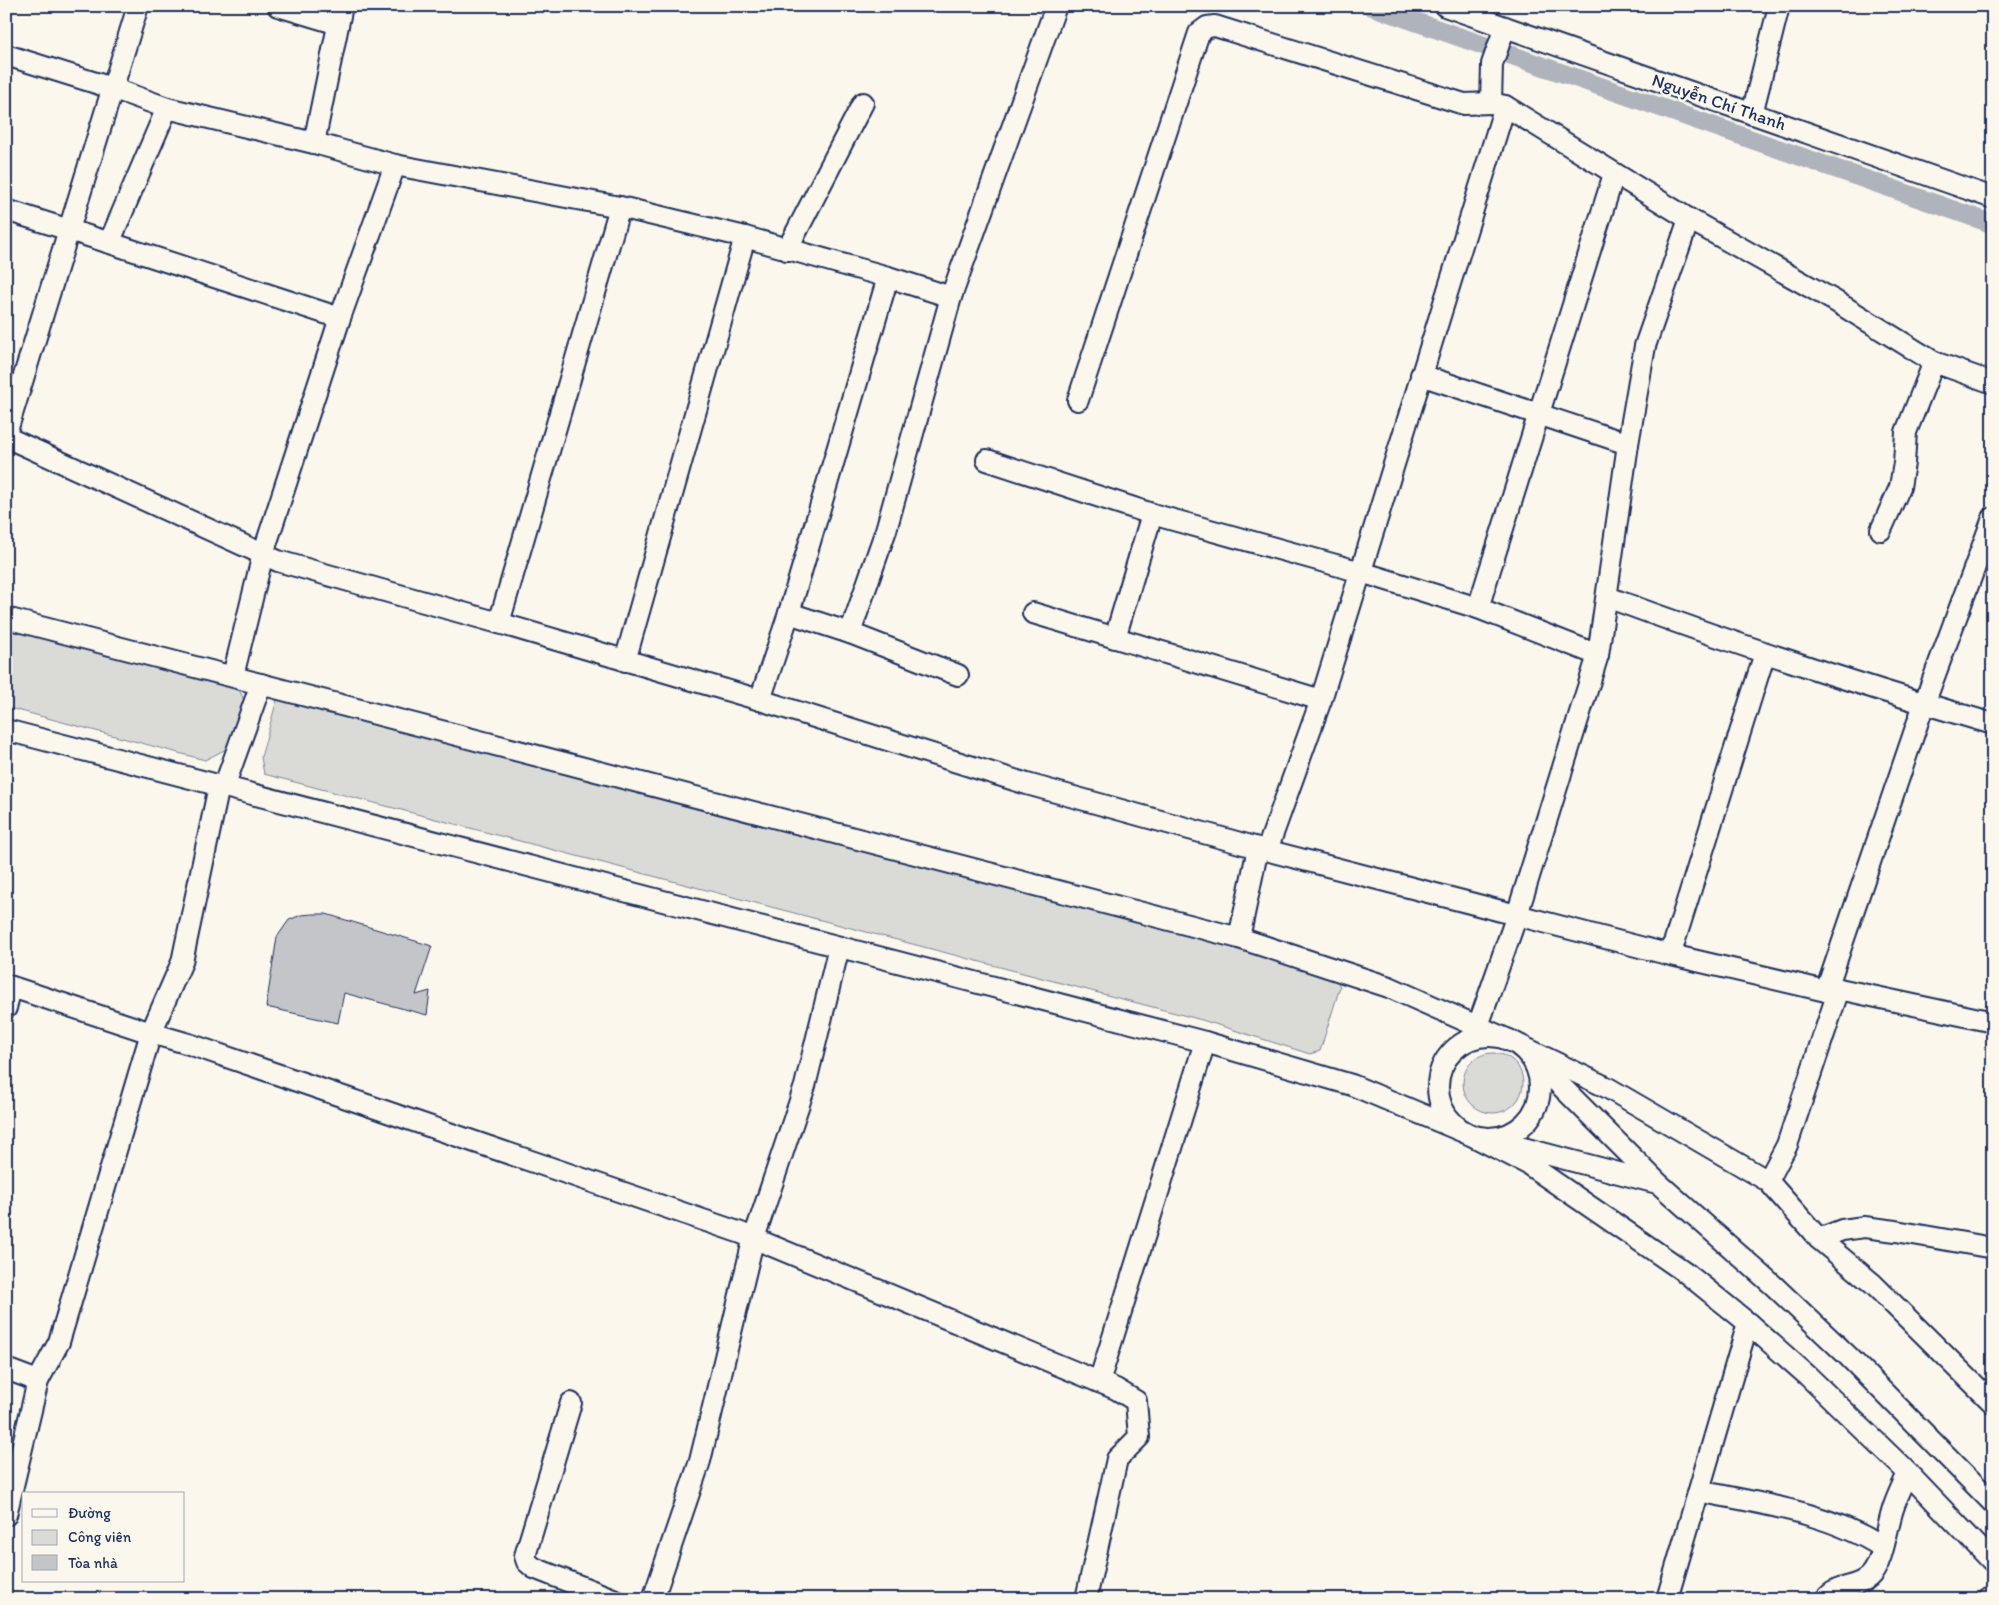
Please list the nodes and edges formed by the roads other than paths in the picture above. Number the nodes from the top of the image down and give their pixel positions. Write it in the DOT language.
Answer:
graph roads {
  1 [pos="138,6"];
  2 [pos="278,6"];
  3 [pos="1056,6"];
  4 [pos="1445,6"];
  5 [pos="1778,6"];
  6 [pos="340,15"];
  7 [pos="1505,27"];
  8 [pos="6,55"];
  9 [pos="112,88"];
  10 [pos="863,103"];
  11 [pos="1498,104"];
  12 [pos="167,108"];
  13 [pos="1752,114"];
  14 [pos="314,143"];
  15 [pos="395,165"];
  16 [pos="1614,174"];
  17 [pos="1993,198"];
  18 [pos="620,207"];
  19 [pos="6,210"];
  20 [pos="1688,219"];
  21 [pos="69,230"];
  22 [pos="745,237"];
  23 [pos="107,242"];
  24 [pos="787,250"];
  25 [pos="888,277"];
  26 [pos="952,298"];
  27 [pos="340,318"];
  28 [pos="1934,362"];
  29 [pos="1422,375"];
  30 [pos="1993,383"];
  31 [pos="1078,400"];
  32 [pos="1538,414"];
  33 [pos="6,435"];
  34 [pos="1628,444"];
  35 [pos="987,460"];
  36 [pos="1152,514"];
  37 [pos="1993,518"];
  38 [pos="1881,530"];
  39 [pos="263,554"];
  40 [pos="1360,572"];
  41 [pos="1607,597"];
  42 [pos="1478,608"];
  43 [pos="1032,613"];
  44 [pos="789,614"];
  45 [pos="6,618"];
  46 [pos="499,623"];
  47 [pos="850,633"];
  48 [pos="1116,638"];
  49 [pos="1765,653"];
  50 [pos="1598,655"];
  51 [pos="626,661"];
  52 [pos="958,675"];
  53 [pos="233,676"];
  54 [pos="261,684"];
  55 [pos="760,700"];
  56 [pos="1321,700"];
  57 [pos="1924,704"];
  58 [pos="1993,724"];
  59 [pos="6,730"];
  60 [pos="221,786"];
  61 [pos="1263,849"];
  62 [pos="1517,915"];
  63 [pos="1239,938"];
  64 [pos="839,947"];
  65 [pos="1667,954"];
  66 [pos="9,986"];
  67 [pos="1833,990"];
  68 [pos="6,1008"];
  69 [pos="1993,1022"];
  70 [pos="1478,1026"];
  71 [pos="151,1033"];
  72 [pos="1206,1042"];
  73 [pos="1520,1047"];
  74 [pos="1479,1137"];
  75 [pos="1768,1181"];
  76 [pos="1658,1183"];
  77 [pos="754,1238"];
  78 [pos="1819,1238"];
  79 [pos="1993,1248"];
  80 [pos="1748,1323"];
  81 [pos="6,1369"];
  82 [pos="38,1381"];
  83 [pos="1099,1382"];
  84 [pos="571,1403"];
  85 [pos="1993,1403"];
  86 [pos="1908,1473"];
  87 [pos="1699,1491"];
  88 [pos="1993,1503"];
  89 [pos="6,1514"];
  90 [pos="1882,1547"];
  91 [pos="1993,1562"];
  92 [pos="1993,1596"];
  93 [pos="613,1599"];
  94 [pos="653,1599"];
  95 [pos="1086,1599"];
  96 [pos="1667,1599"];
  97 [pos="1826,1599"];
  98 [pos="1989,1599"];
  1 -- 9 [label="street"];
  2 -- 6 [label="street"];
  3 -- 26 [label="street"];
  4 -- 7 [label="street, Nguyễn Chí Thanh"];
  5 -- 13 [label="street"];
  6 -- 14 [label="street"];
  7 -- 11 [label="street"];
  7 -- 13 [label="street, Nguyễn Chí Thanh"];
  8 -- 9 [label="street"];
  9 -- 12 [label="street"];
  9 -- 21 [label="street"];
  10 -- 24 [label="street"];
  11 -- 16 [label="street"];
  11 -- 29 [label="street"];
  11 -- 31 [label="street"];
  12 -- 14 [label="street"];
  12 -- 23 [label="street"];
  13 -- 17 [label="street, Nguyễn Chí Thanh"];
  14 -- 15 [label="street"];
  15 -- 18 [label="street"];
  15 -- 27 [label="street"];
  16 -- 20 [label="street"];
  16 -- 32 [label="street"];
  18 -- 22 [label="street"];
  18 -- 46 [label="street"];
  19 -- 21 [label="street"];
  20 -- 28 [label="street"];
  20 -- 34 [label="street"];
  21 -- 23 [label="street"];
  21 -- 33 [label="street"];
  22 -- 24 [label="street"];
  22 -- 51 [label="street"];
  23 -- 27 [label="street"];
  24 -- 25 [label="street"];
  25 -- 26 [label="street"];
  25 -- 44 [label="street"];
  26 -- 47 [label="street"];
  27 -- 39 [label="street"];
  28 -- 30 [label="street"];
  28 -- 38 [label="street"];
  29 -- 32 [label="street"];
  29 -- 40 [label="street"];
  32 -- 34 [label="street"];
  32 -- 42 [label="street"];
  33 -- 39 [label="street"];
  34 -- 41 [label="street"];
  35 -- 36 [label="street"];
  36 -- 40 [label="street"];
  36 -- 48 [label="street"];
  37 -- 57 [label="street"];
  39 -- 46 [label="street"];
  39 -- 53 [label="street"];
  40 -- 42 [label="street"];
  40 -- 56 [label="street"];
  41 -- 49 [label="street"];
  41 -- 50 [label="street"];
  42 -- 50 [label="street"];
  43 -- 48 [label="street"];
  44 -- 47 [label="street"];
  44 -- 55 [label="street"];
  45 -- 53 [label="street"];
  46 -- 51 [label="street"];
  47 -- 52 [label="street"];
  48 -- 56 [label="street"];
  49 -- 57 [label="street"];
  49 -- 65 [label="street"];
  50 -- 62 [label="street"];
  51 -- 55 [label="street"];
  53 -- 54 [label="street"];
  54 -- 60 [label="street"];
  54 -- 63 [label="street"];
  55 -- 61 [label="street"];
  56 -- 61 [label="street"];
  57 -- 58 [label="street"];
  57 -- 67 [label="street"];
  59 -- 60 [label="street"];
  60 -- 64 [label="street"];
  60 -- 71 [label="street"];
  61 -- 62 [label="street"];
  61 -- 63 [label="street"];
  62 -- 65 [label="street"];
  62 -- 70 [label="street"];
  63 -- 70 [label="street"];
  64 -- 72 [label="street"];
  64 -- 77 [label="street"];
  65 -- 67 [label="street"];
  66 -- 68 [label="street"];
  66 -- 71 [label="street"];
  67 -- 69 [label="street"];
  67 -- 75 [label="street"];
  70 -- 73 [label="street"];
  71 -- 77 [label="street"];
  71 -- 82 [label="street"];
  72 -- 74 [label="street"];
  72 -- 83 [label="street"];
  73 -- 74 [label="street"];
  73 -- 74 [label="street"];
  73 -- 75 [label="street"];
  73 -- 76 [label="street"];
  74 -- 76 [label="street"];
  74 -- 80 [label="street"];
  75 -- 78 [label="street"];
  76 -- 88 [label="street"];
  77 -- 83 [label="street"];
  77 -- 94 [label="street"];
  78 -- 79 [label="street"];
  78 -- 85 [label="street"];
  80 -- 86 [label="street"];
  80 -- 87 [label="street"];
  81 -- 82 [label="street"];
  82 -- 89 [label="street"];
  83 -- 95 [label="street"];
  84 -- 93 [label="street"];
  86 -- 90 [label="street"];
  86 -- 91 [label="street"];
  87 -- 90 [label="street"];
  87 -- 96 [label="street"];
  90 -- 97 [label="street"];
  92 -- 98 [label="street"];
}
